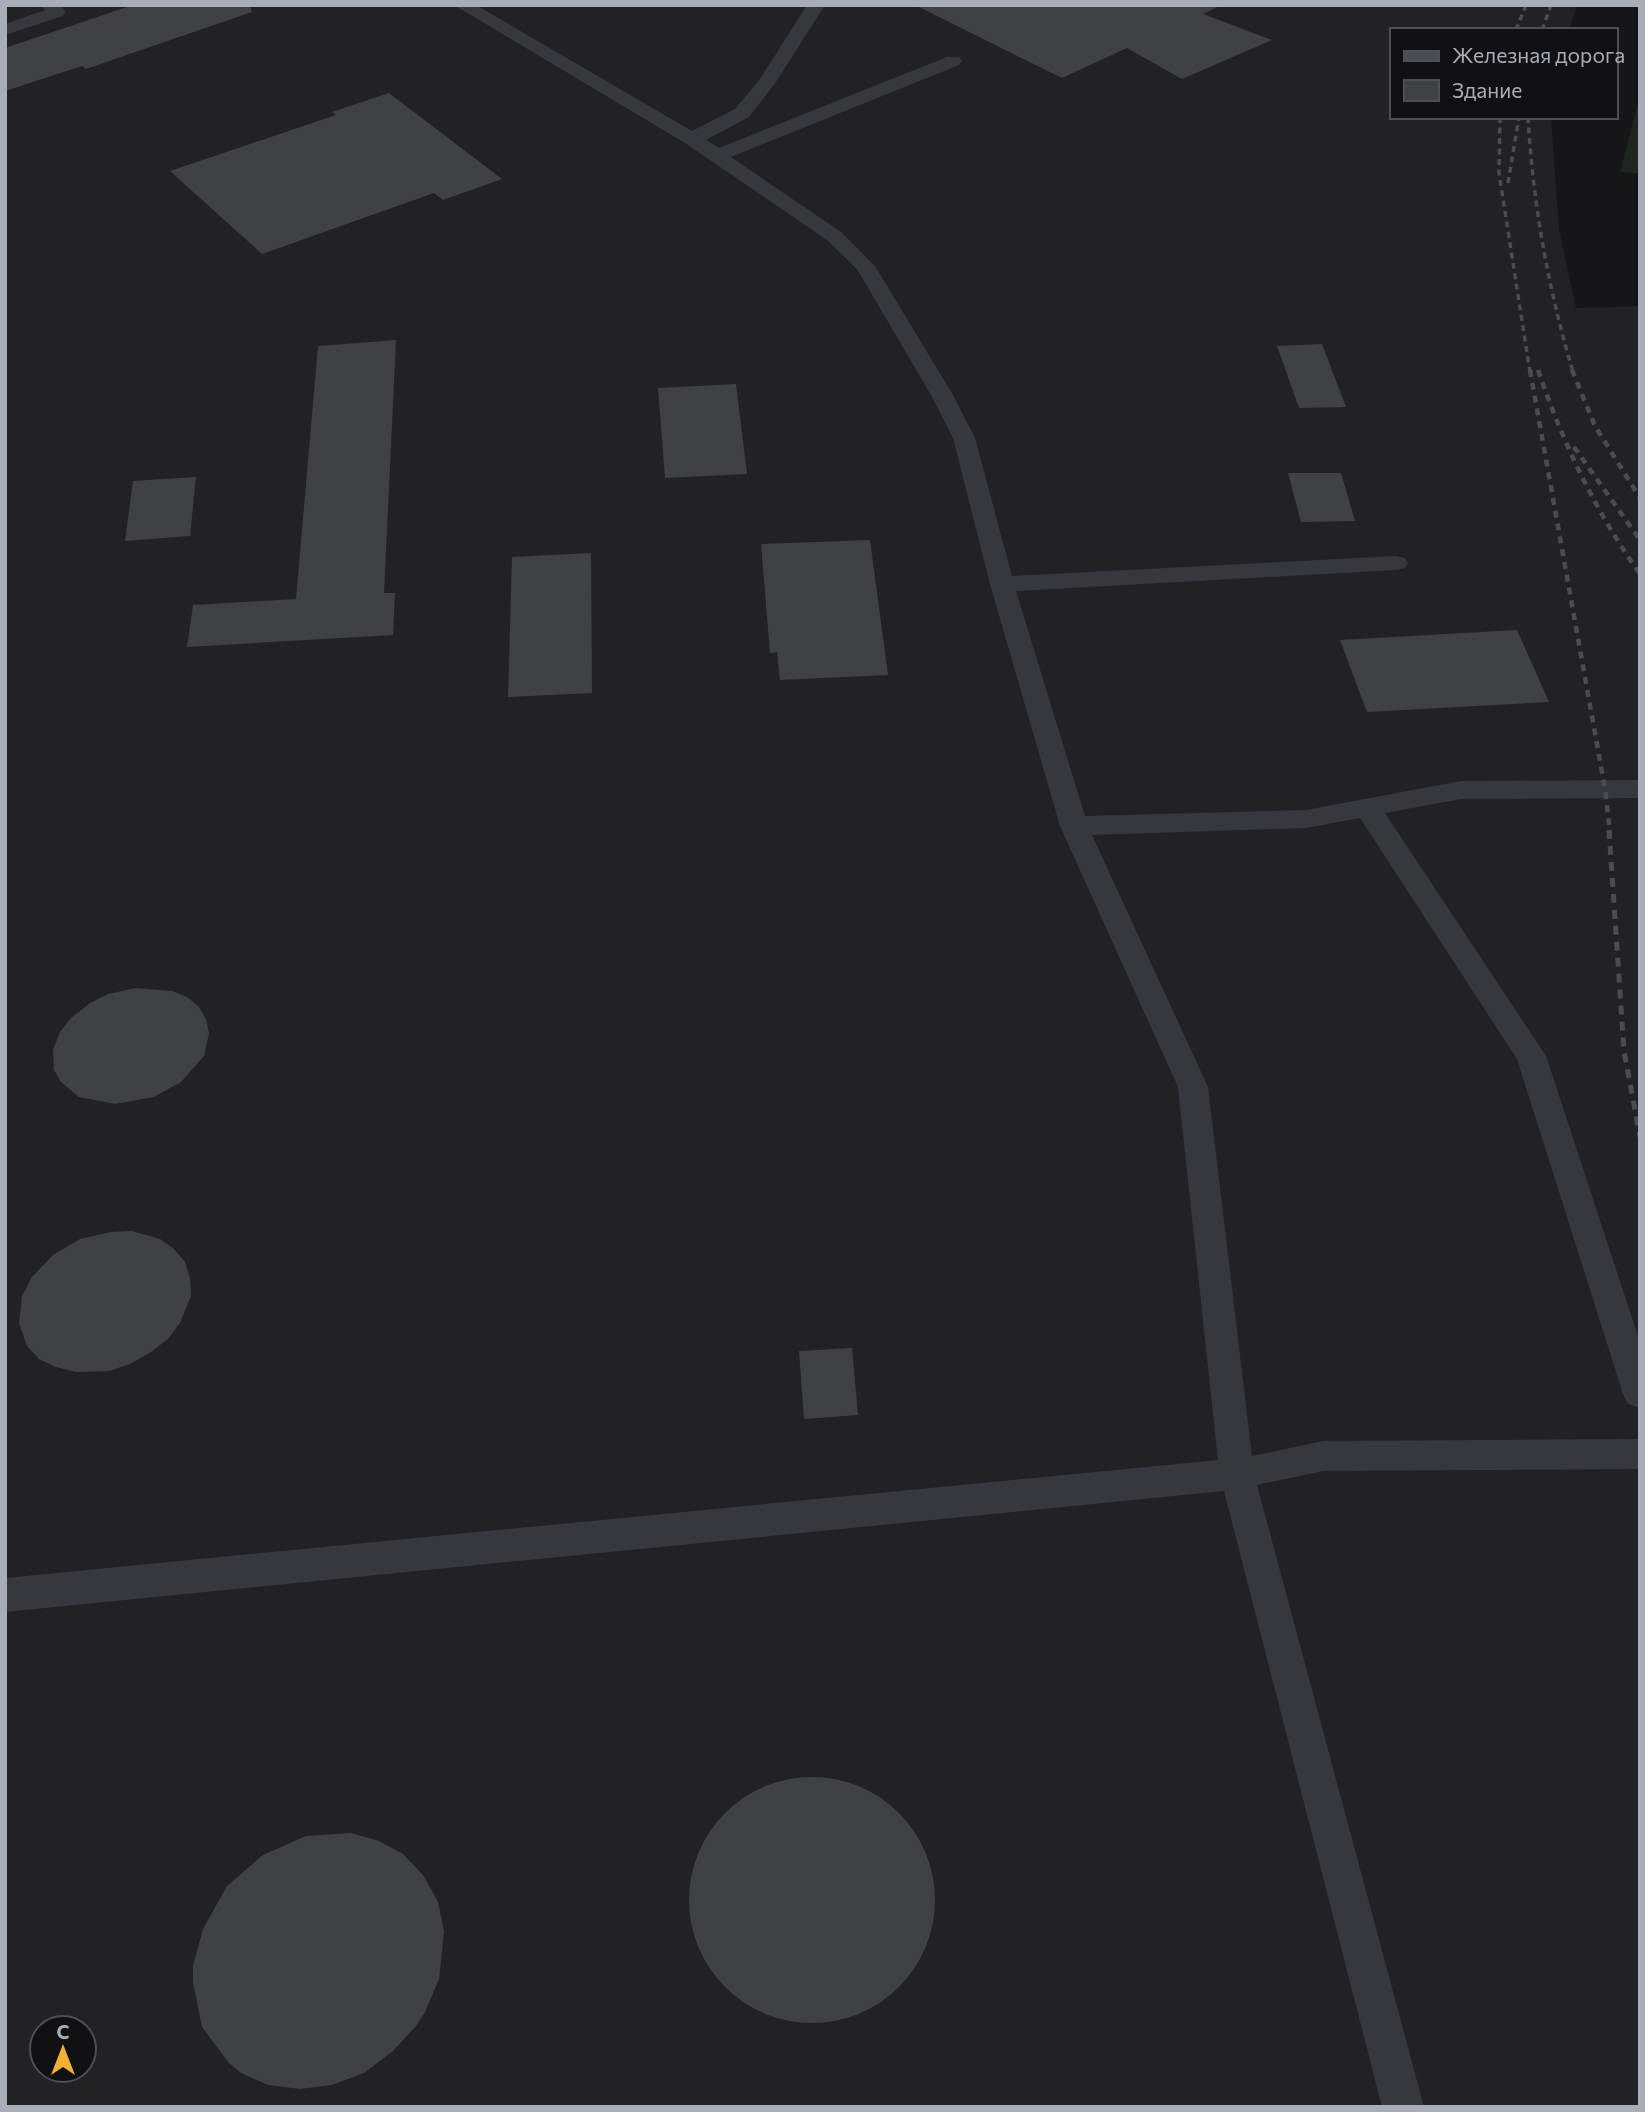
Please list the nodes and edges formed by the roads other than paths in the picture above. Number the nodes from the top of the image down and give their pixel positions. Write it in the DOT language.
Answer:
graph roads {
  1 [pos="50,5"];
  2 [pos="463,5"];
  3 [pos="816,5"];
  4 [pos="5,30"];
  5 [pos="953,61"];
  6 [pos="692,139"];
  7 [pos="717,156"];
  8 [pos="1396,563"];
  9 [pos="1002,583"];
  10 [pos="1640,789"];
  11 [pos="1367,807"];
  12 [pos="1074,826"];
  13 [pos="1640,1394"];
  14 [pos="1640,1454"];
  15 [pos="1237,1474"];
  16 [pos="5,1595"];
  17 [pos="1403,2107"];
  1 -- 4 [label="lane"];
  2 -- 6 [label="lane"];
  3 -- 6 [label="lane"];
  5 -- 7 [label="lane"];
  6 -- 7 [label="lane"];
  7 -- 9 [label="lane"];
  8 -- 9 [label="lane"];
  9 -- 12 [label="lane"];
  10 -- 11 [label="lane"];
  11 -- 12 [label="lane"];
  11 -- 13 [label="lane"];
  12 -- 15 [label="lane"];
  14 -- 15 [label="lane"];
  15 -- 16 [label="lane"];
  15 -- 17 [label="lane"];
}
